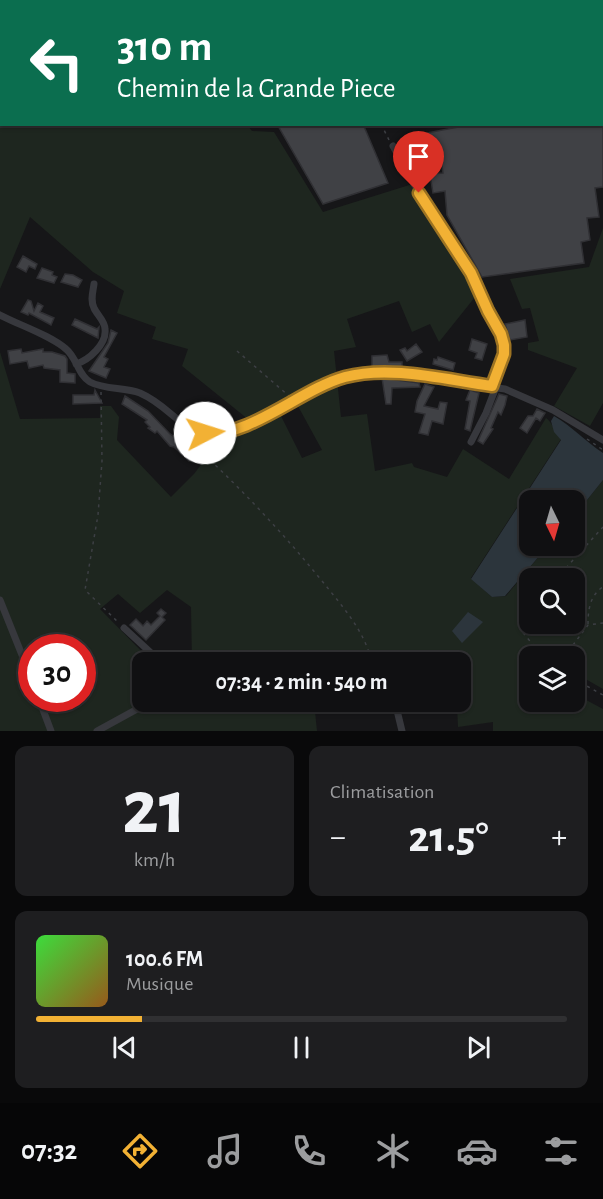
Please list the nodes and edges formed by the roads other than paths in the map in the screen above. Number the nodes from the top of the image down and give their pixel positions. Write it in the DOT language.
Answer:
graph roads {
  1 [pos="393,146"];
  2 [pos="94,284"];
  3 [pos="0,315"];
  4 [pos="76,364"];
  5 [pos="494,386"];
  6 [pos="205,433"];
  7 [pos="603,440"];
  8 [pos="471,442"];
  9 [pos="205,455"];
  10 [pos="0,600"];
  11 [pos="124,628"];
  12 [pos="18,645"];
  13 [pos="150,652"];
  14 [pos="44,712"];
  15 [pos="132,712"];
  16 [pos="397,712"];
  17 [pos="51,731"];
  18 [pos="97,731"];
  19 [pos="402,731"];
  1 -- 5 [label="street"];
  2 -- 4 [label="street"];
  3 -- 4 [label="street"];
  4 -- 6 [label="street"];
  5 -- 6 [label="street"];
  5 -- 7 [label="street"];
  5 -- 8 [label="street"];
  6 -- 9 [label="street"];
  10 -- 12 [label="street"];
  11 -- 13 [label="street"];
  14 -- 17 [label="street"];
  15 -- 18 [label="street"];
  16 -- 19 [label="street"];
}
